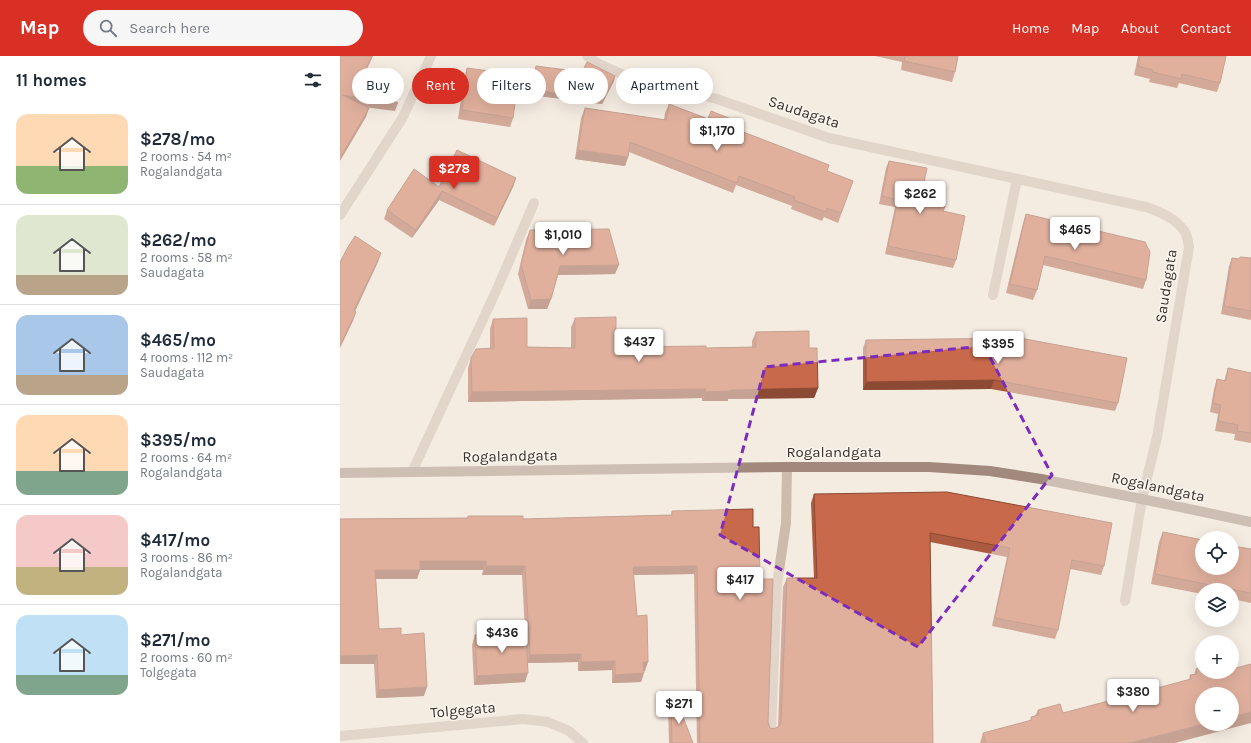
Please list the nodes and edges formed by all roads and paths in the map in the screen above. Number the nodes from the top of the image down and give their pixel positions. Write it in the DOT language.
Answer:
graph roads {
  1 [pos="431,56"];
  2 [pos="587,56"];
  3 [pos="1017,179"];
  4 [pos="534,202"];
  5 [pos="340,215"];
  6 [pos="993,295"];
  7 [pos="787,467"];
  8 [pos="412,472"];
  9 [pos="340,473"];
  10 [pos="1142,499"];
  11 [pos="1251,522"];
  12 [pos="1125,601"];
  13 [pos="771,731"];
  14 [pos="340,736"];
  15 [pos="583,743"];
  1 -- 5 [label="street"];
  2 -- 3 [label="street, Saudagata"];
  3 -- 6 [label="street"];
  3 -- 10 [label="street, Saudagata"];
  4 -- 8 [label="street"];
  7 -- 8 [label="street, Rogalandgata"];
  7 -- 10 [label="street, Rogalandgata"];
  7 -- 13 [label="street"];
  8 -- 9 [label="street, Rogalandgata"];
  10 -- 11 [label="street, Rogalandgata"];
  10 -- 12 [label="street, Saudagata"];
  14 -- 15 [label="street, Tolgegata"];
}
